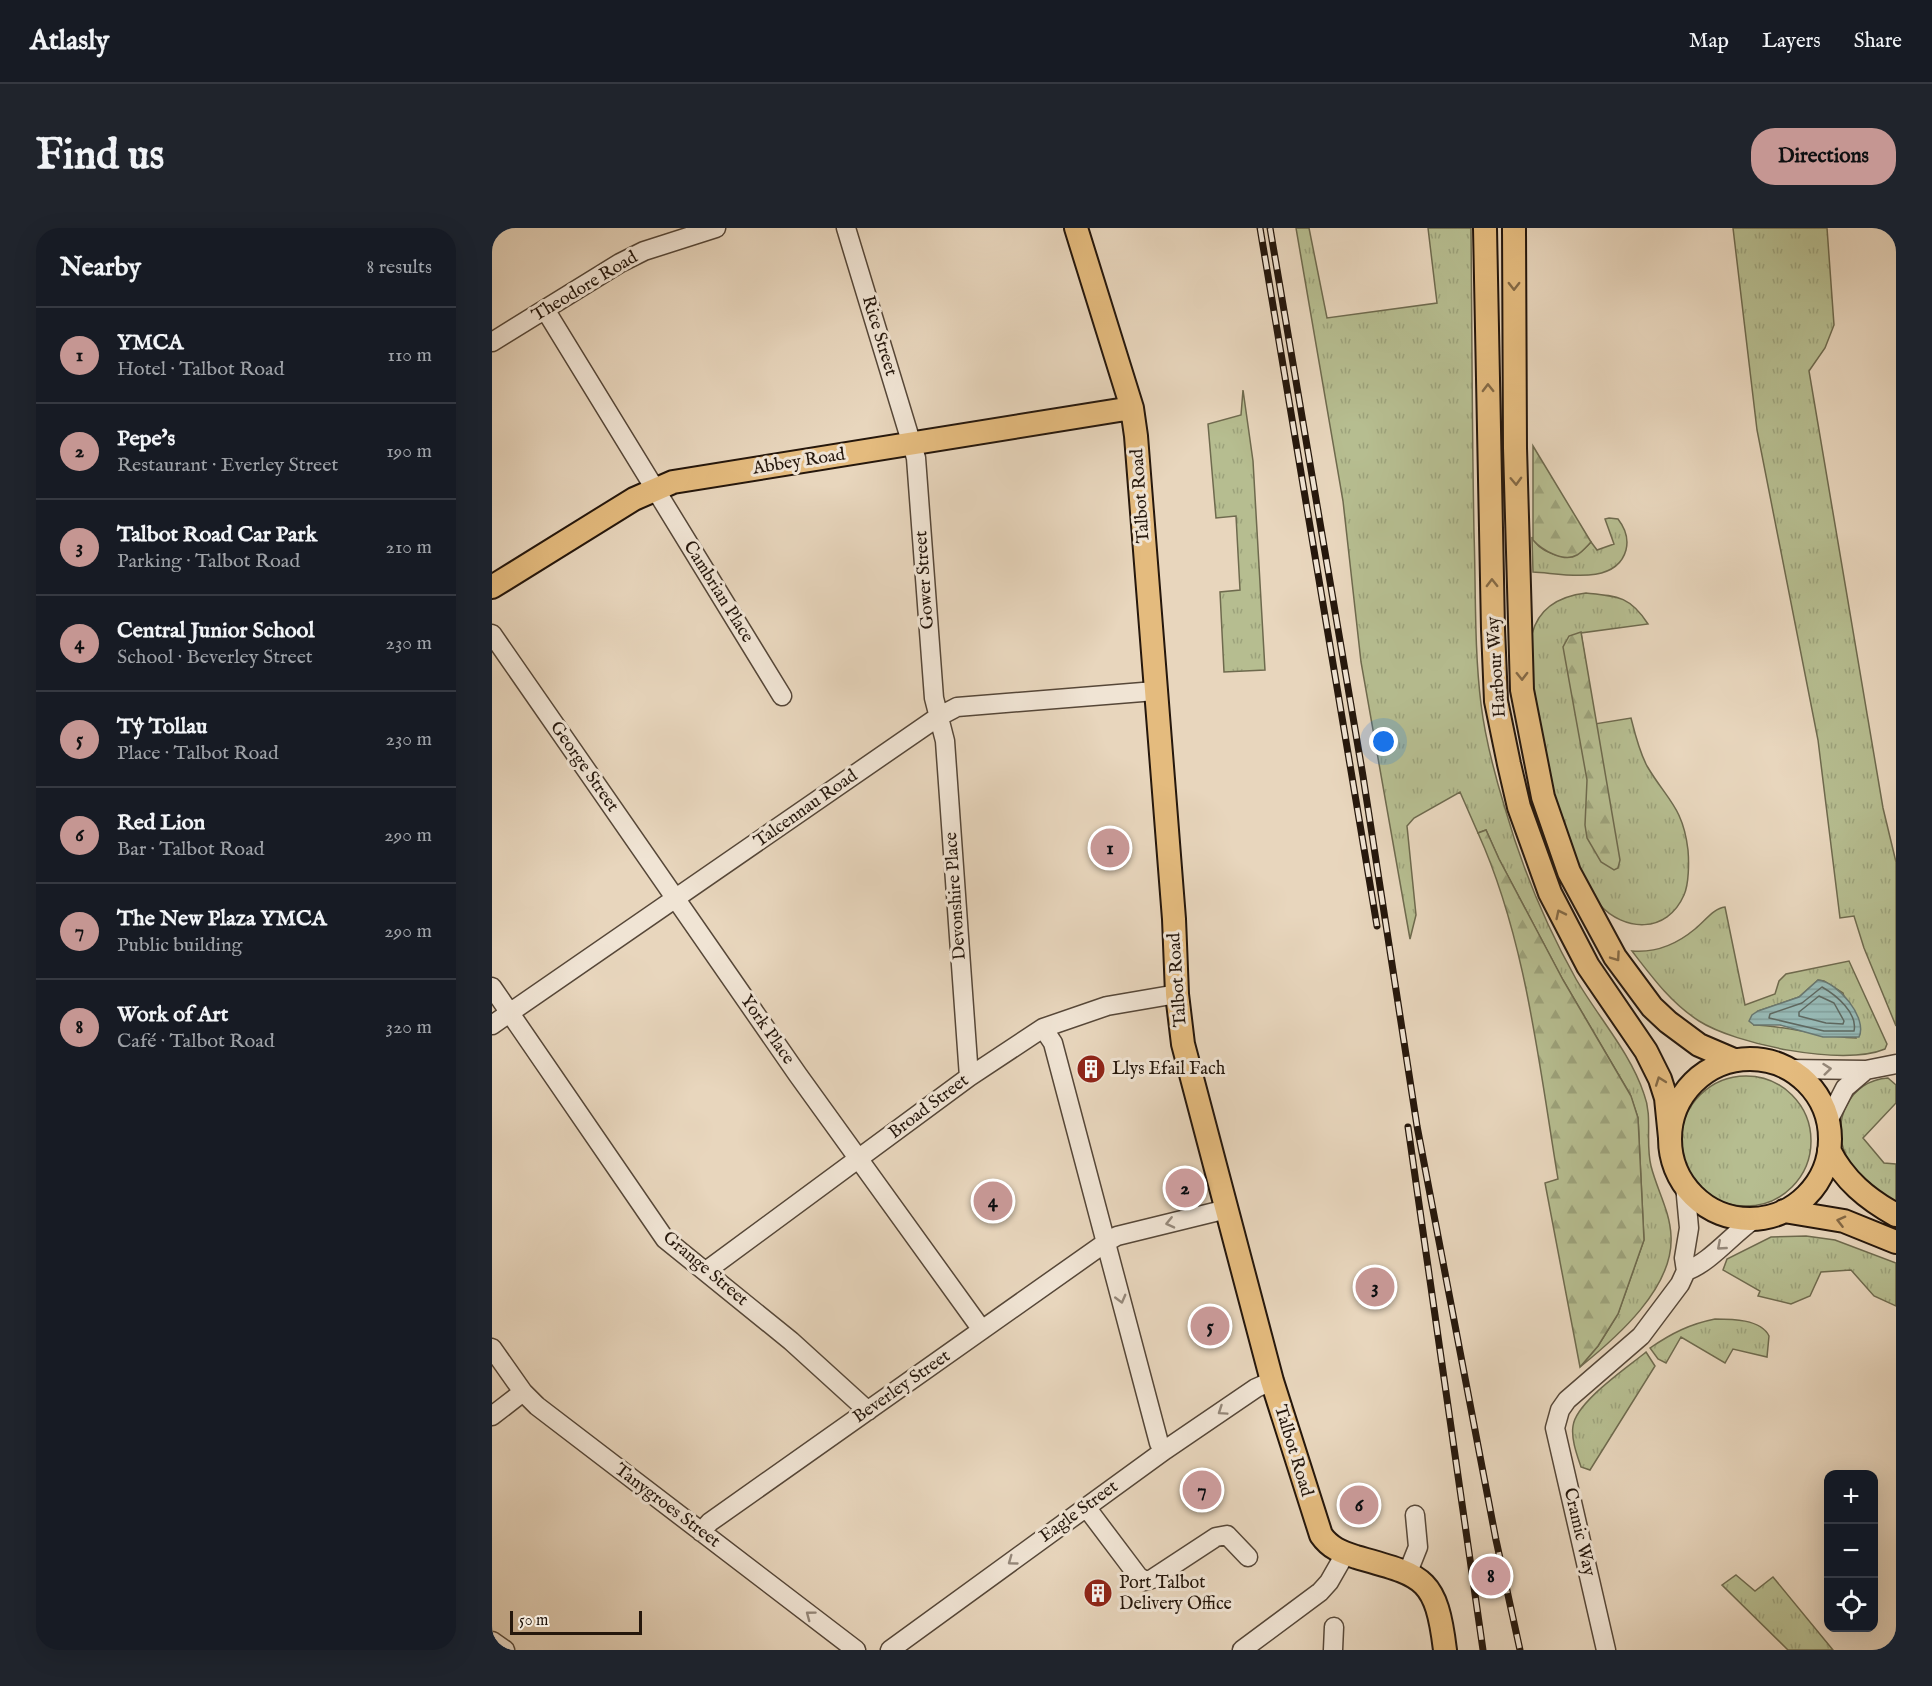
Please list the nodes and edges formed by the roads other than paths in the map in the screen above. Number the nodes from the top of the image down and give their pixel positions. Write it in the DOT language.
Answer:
graph roads {
  1 [pos="716,228"];
  2 [pos="846,228"];
  3 [pos="1076,228"];
  4 [pos="1485,228"];
  5 [pos="1514,228"];
  6 [pos="546,311"];
  7 [pos="492,342"];
  8 [pos="1132,408"];
  9 [pos="912,444"];
  10 [pos="654,489"];
  11 [pos="492,586"];
  12 [pos="492,634"];
  13 [pos="1155,691"];
  14 [pos="782,696"];
  15 [pos="938,717"];
  16 [pos="675,900"];
  17 [pos="492,987"];
  18 [pos="1177,994"];
  19 [pos="510,1012"];
  20 [pos="492,1025"];
  21 [pos="1043,1028"];
  22 [pos="1734,1060"];
  23 [pos="1896,1064"];
  24 [pos="1788,1069"];
  25 [pos="1866,1070"];
  26 [pos="969,1077"];
  27 [pos="1828,1121"];
  28 [pos="1670,1138"];
  29 [pos="1829,1150"];
  30 [pos="859,1160"];
  31 [pos="1685,1185"];
  32 [pos="1227,1209"];
  33 [pos="1784,1211"];
  34 [pos="1896,1215"];
  35 [pos="1756,1218"];
  36 [pos="1896,1242"];
  37 [pos="1105,1243"];
  38 [pos="706,1271"];
  39 [pos="1686,1271"];
  40 [pos="982,1330"];
  41 [pos="492,1348"];
  42 [pos="1272,1381"];
  43 [pos="523,1392"];
  44 [pos="868,1411"];
  45 [pos="492,1416"];
  46 [pos="1165,1450"];
  47 [pos="1086,1507"];
  48 [pos="1415,1515"];
  49 [pos="701,1532"];
  50 [pos="1345,1554"];
  51 [pos="1248,1557"];
  52 [pos="1408,1572"];
  53 [pos="1334,1627"];
  54 [pos="492,1641"];
  55 [pos="505,1650"];
  56 [pos="856,1650"];
  57 [pos="890,1650"];
  58 [pos="1242,1650"];
  59 [pos="1333,1650"];
  60 [pos="1445,1650"];
  61 [pos="1606,1650"];
  1 -- 6 [label="street, Theodore Road"];
  2 -- 9 [label="street, Rice Street"];
  3 -- 8 [label="main road, Talbot Road"];
  28 -- 4 [label="main road, Harbour Way, one-way"];
  5 -- 22 [label="main road, Harbour Way, one-way"];
  6 -- 7 [label="street, Theodore Road"];
  6 -- 10 [label="street, Cambrian Place"];
  8 -- 9 [label="main road, Abbey Road"];
  8 -- 13 [label="main road, Talbot Road"];
  9 -- 10 [label="main road, Abbey Road"];
  9 -- 15 [label="street, Gower Street"];
  10 -- 11 [label="main road, Abbey Road"];
  10 -- 14 [label="street, Cambrian Place"];
  12 -- 16 [label="street, George Street"];
  13 -- 15 [label="street, Talcennau Road"];
  13 -- 18 [label="main road, Talbot Road"];
  15 -- 16 [label="street, Talcennau Road"];
  15 -- 26 [label="street, Devonshire Place"];
  16 -- 19 [label="street, Talcennau Road"];
  16 -- 30 [label="street, York Place"];
  17 -- 19 [label="street, Grange Street"];
  18 -- 21 [label="street, Broad Street"];
  18 -- 32 [label="main road, Talbot Road"];
  19 -- 20 [label="street, Talcennau Road"];
  19 -- 38 [label="street, Grange Street"];
  21 -- 26 [label="street, Broad Street"];
  21 -- 37 [label="street"];
  22 -- 24 [label="main road"];
  22 -- 28 [label="main road"];
  23 -- 25 [label="street"];
  24 -- 25 [label="street, one-way"];
  24 -- 27 [label="main road"];
  25 -- 27 [label="street"];
  26 -- 30 [label="street, Broad Street"];
  27 -- 29 [label="main road"];
  28 -- 31 [label="main road"];
  29 -- 33 [label="main road"];
  29 -- 34 [label="main road"];
  30 -- 38 [label="street, Broad Street"];
  30 -- 40 [label="street, York Place"];
  31 -- 35 [label="main road"];
  31 -- 39 [label="street"];
  32 -- 37 [label="street, Beverley Street, one-way"];
  32 -- 42 [label="main road, Talbot Road"];
  33 -- 35 [label="main road"];
  36 -- 33 [label="main road, one-way"];
  35 -- 39 [label="street, one-way"];
  37 -- 40 [label="street, Beverley Street"];
  37 -- 46 [label="street, one-way"];
  38 -- 44 [label="street, Grange Street"];
  39 -- 61 [label="street, Cramic Way"];
  40 -- 44 [label="street, Beverley Street"];
  41 -- 43 [label="street, Tanygroes Street"];
  42 -- 46 [label="street, Eagle Street, one-way"];
  42 -- 50 [label="main road, Talbot Road"];
  43 -- 45 [label="street"];
  43 -- 49 [label="street, Tanygroes Street"];
  44 -- 49 [label="street, Beverley Street"];
  46 -- 47 [label="street, Eagle Street"];
  47 -- 51 [label="street"];
  47 -- 57 [label="street, Eagle Street, one-way"];
  48 -- 52 [label="street"];
  56 -- 49 [label="street, Tanygroes Street, one-way"];
  50 -- 52 [label="main road, Talbot Road"];
  50 -- 58 [label="street"];
  52 -- 60 [label="main road, Talbot Road"];
  53 -- 59 [label="street"];
  54 -- 55 [label="street"];
}
